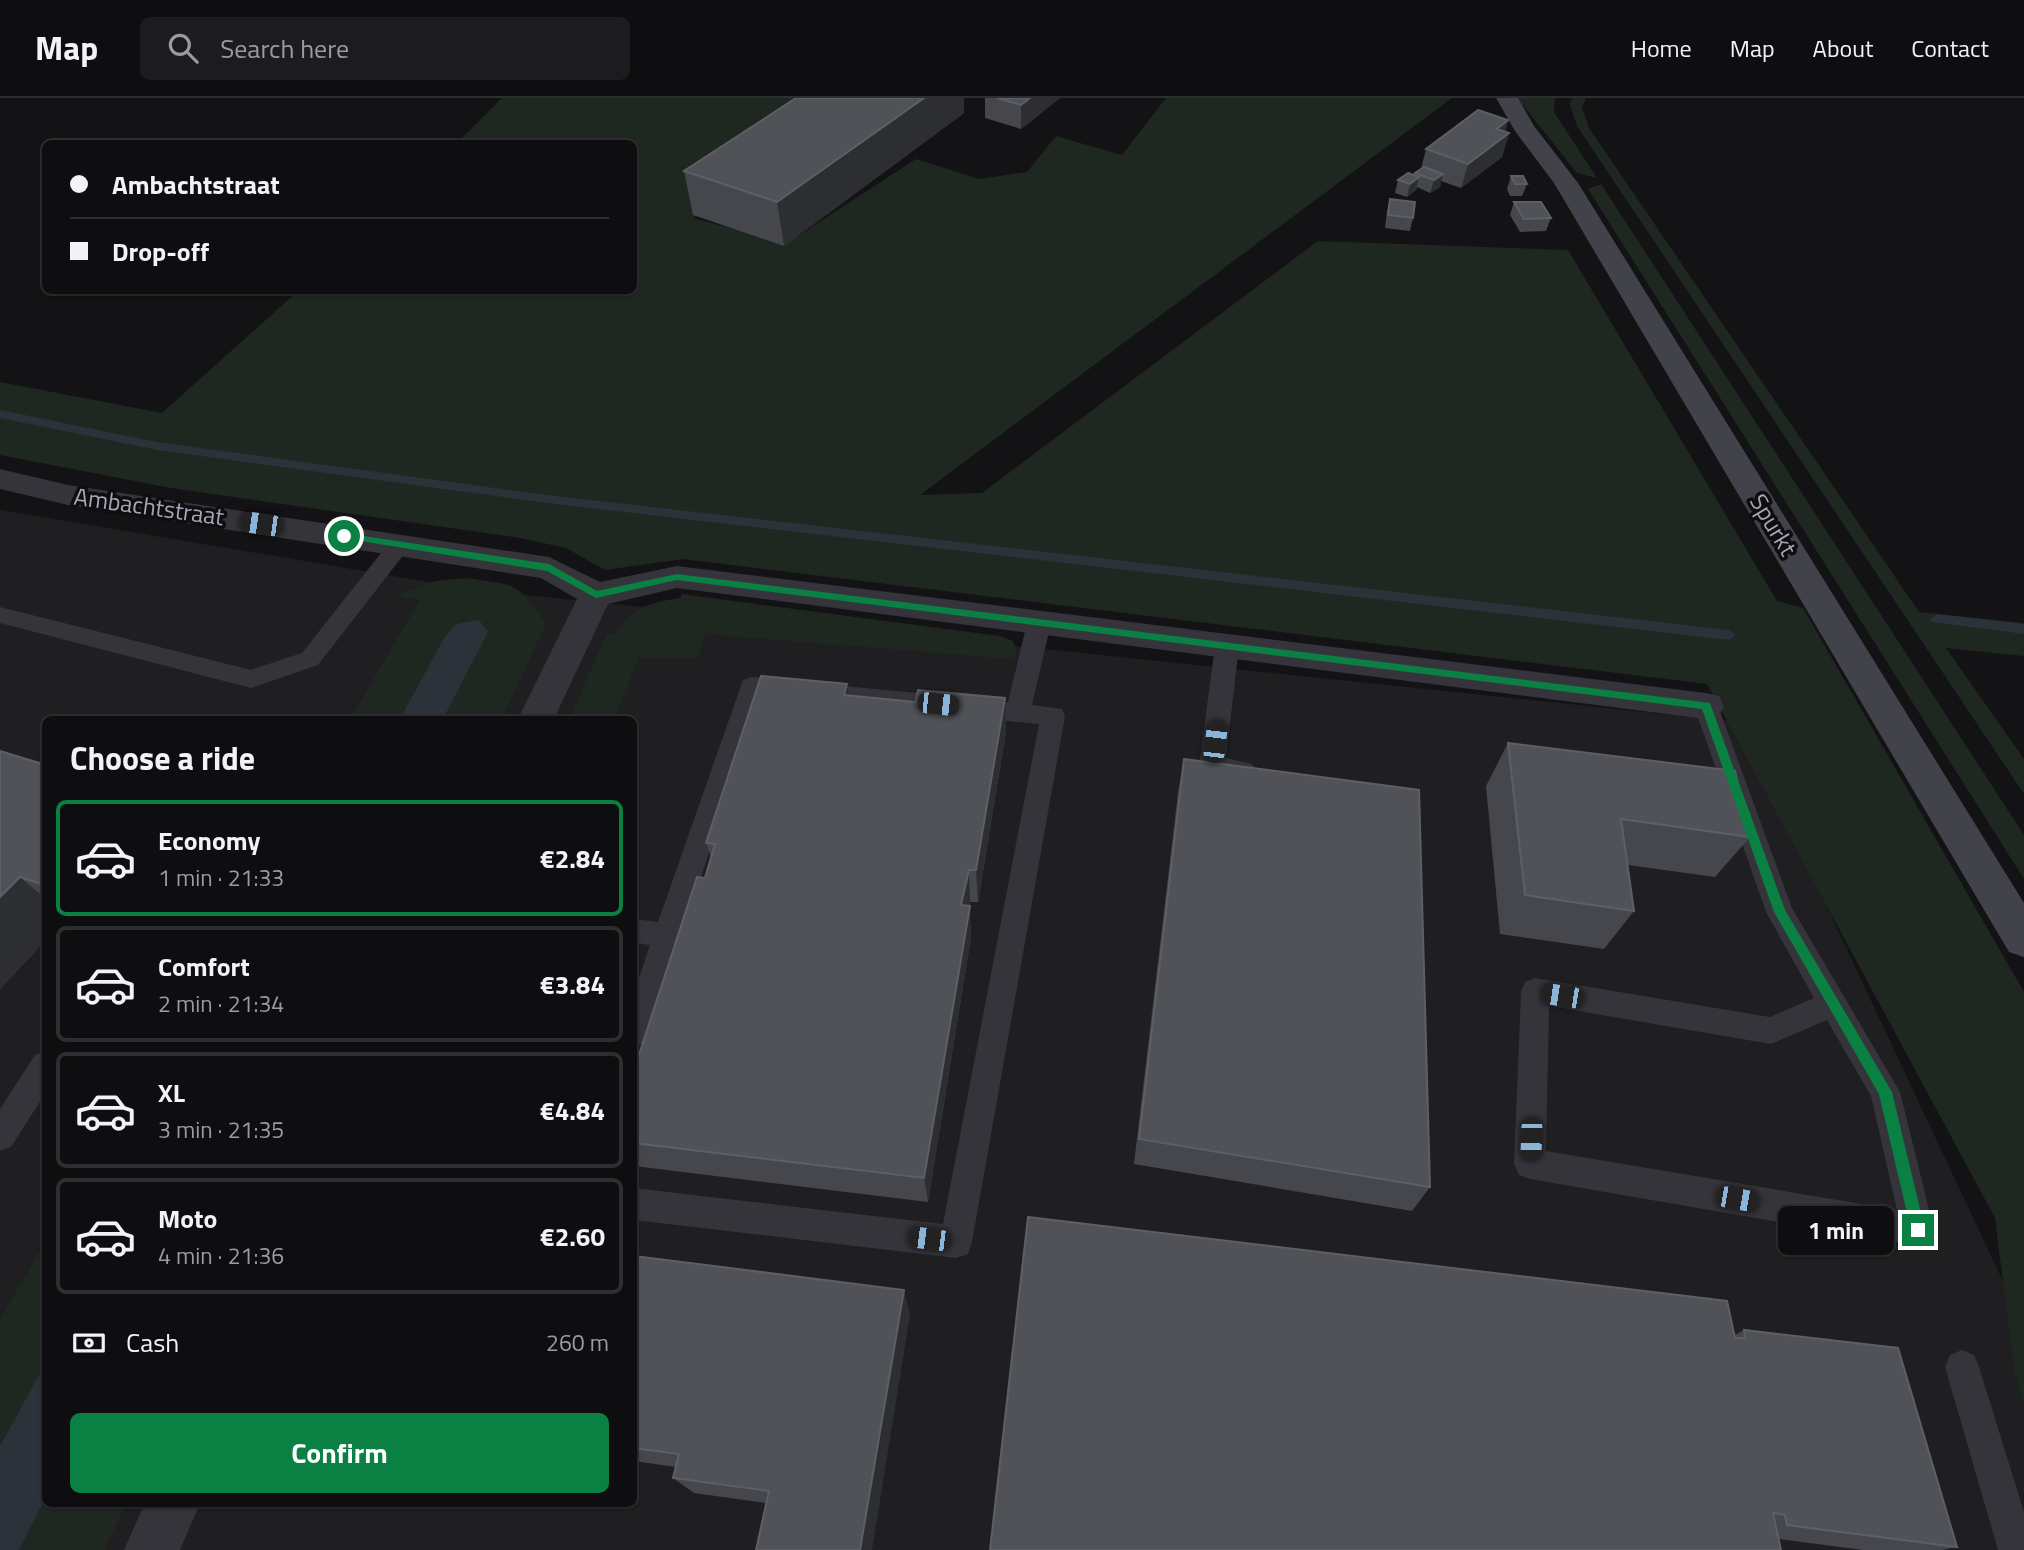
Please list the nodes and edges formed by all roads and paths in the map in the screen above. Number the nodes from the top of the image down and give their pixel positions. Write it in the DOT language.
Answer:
graph roads {
  1 [pos="1504,106"];
  2 [pos="0,480"];
  3 [pos="400,544"];
  4 [pos="596,595"];
  5 [pos="0,615"];
  6 [pos="1039,623"];
  7 [pos="1227,646"];
  8 [pos="1706,706"];
  9 [pos="1018,712"];
  10 [pos="537,716"];
  11 [pos="1264,774"];
  12 [pos="637,931"];
  13 [pos="668,935"];
  14 [pos="2024,939"];
  15 [pos="1833,1003"];
  16 [pos="637,1025"];
  17 [pos="42,1071"];
  18 [pos="0,1136"];
  19 [pos="637,1204"];
  20 [pos="1962,1367"];
  21 [pos="171,1507"];
  22 [pos="152,1550"];
  23 [pos="2017,1550"];
  1 -- 14 [label="street, Spurkt"];
  2 -- 3 [label="street, Ambachtstraat"];
  3 -- 4 [label="street, Ambachtstraat"];
  3 -- 5 [label="lane"];
  4 -- 6 [label="street"];
  4 -- 10 [label="street"];
  6 -- 7 [label="street"];
  6 -- 9 [label="lane"];
  7 -- 8 [label="street"];
  7 -- 11 [label="lane"];
  8 -- 15 [label="lane"];
  9 -- 13 [label="lane"];
  9 -- 19 [label="lane"];
  12 -- 13 [label="lane"];
  13 -- 16 [label="lane"];
  15 -- 15 [label="lane"];
  17 -- 18 [label="lane"];
  20 -- 23 [label="lane"];
  21 -- 22 [label="street"];
}
